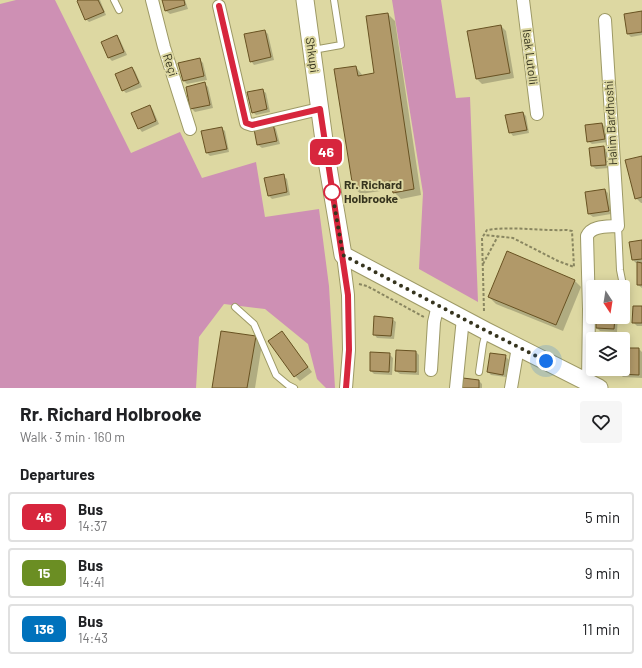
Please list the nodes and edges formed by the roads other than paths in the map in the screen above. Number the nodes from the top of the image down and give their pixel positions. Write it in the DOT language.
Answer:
graph roads {
  1 [pos="114,0"];
  2 [pos="152,0"];
  3 [pos="304,0"];
  4 [pos="334,0"];
  5 [pos="523,0"];
  6 [pos="219,6"];
  7 [pos="119,10"];
  8 [pos="604,20"];
  9 [pos="312,51"];
  10 [pos="320,109"];
  11 [pos="537,114"];
  12 [pos="190,129"];
  13 [pos="618,226"];
  14 [pos="343,255"];
  15 [pos="622,280"];
  16 [pos="438,305"];
  17 [pos="235,307"];
  18 [pos="463,318"];
  19 [pos="486,331"];
  20 [pos="518,347"];
  21 [pos="431,370"];
  22 [pos="479,372"];
  23 [pos="594,385"];
  24 [pos="294,388"];
  25 [pos="346,388"];
  26 [pos="456,388"];
  27 [pos="511,388"];
  1 -- 7 [label="lane"];
  2 -- 12 [label="street, Reçi"];
  3 -- 9 [label="street, Shkupi"];
  4 -- 9 [label="lane"];
  5 -- 11 [label="street, Isak Lutolli"];
  6 -- 10 [label="street"];
  8 -- 13 [label="street, Halim Bardhoshi"];
  9 -- 10 [label="street, Shkupi"];
  10 -- 14 [label="street, Shkupi"];
  13 -- 15 [label="lane, Halim Bardhoshi"];
  13 -- 23 [label="street"];
  14 -- 16 [label="street"];
  14 -- 25 [label="street, Shkupi"];
  16 -- 18 [label="street"];
  16 -- 21 [label="street"];
  17 -- 24 [label="lane"];
  18 -- 19 [label="street"];
  18 -- 26 [label="street"];
  19 -- 20 [label="street"];
  19 -- 22 [label="lane"];
  20 -- 23 [label="street"];
  20 -- 27 [label="street"];
}
